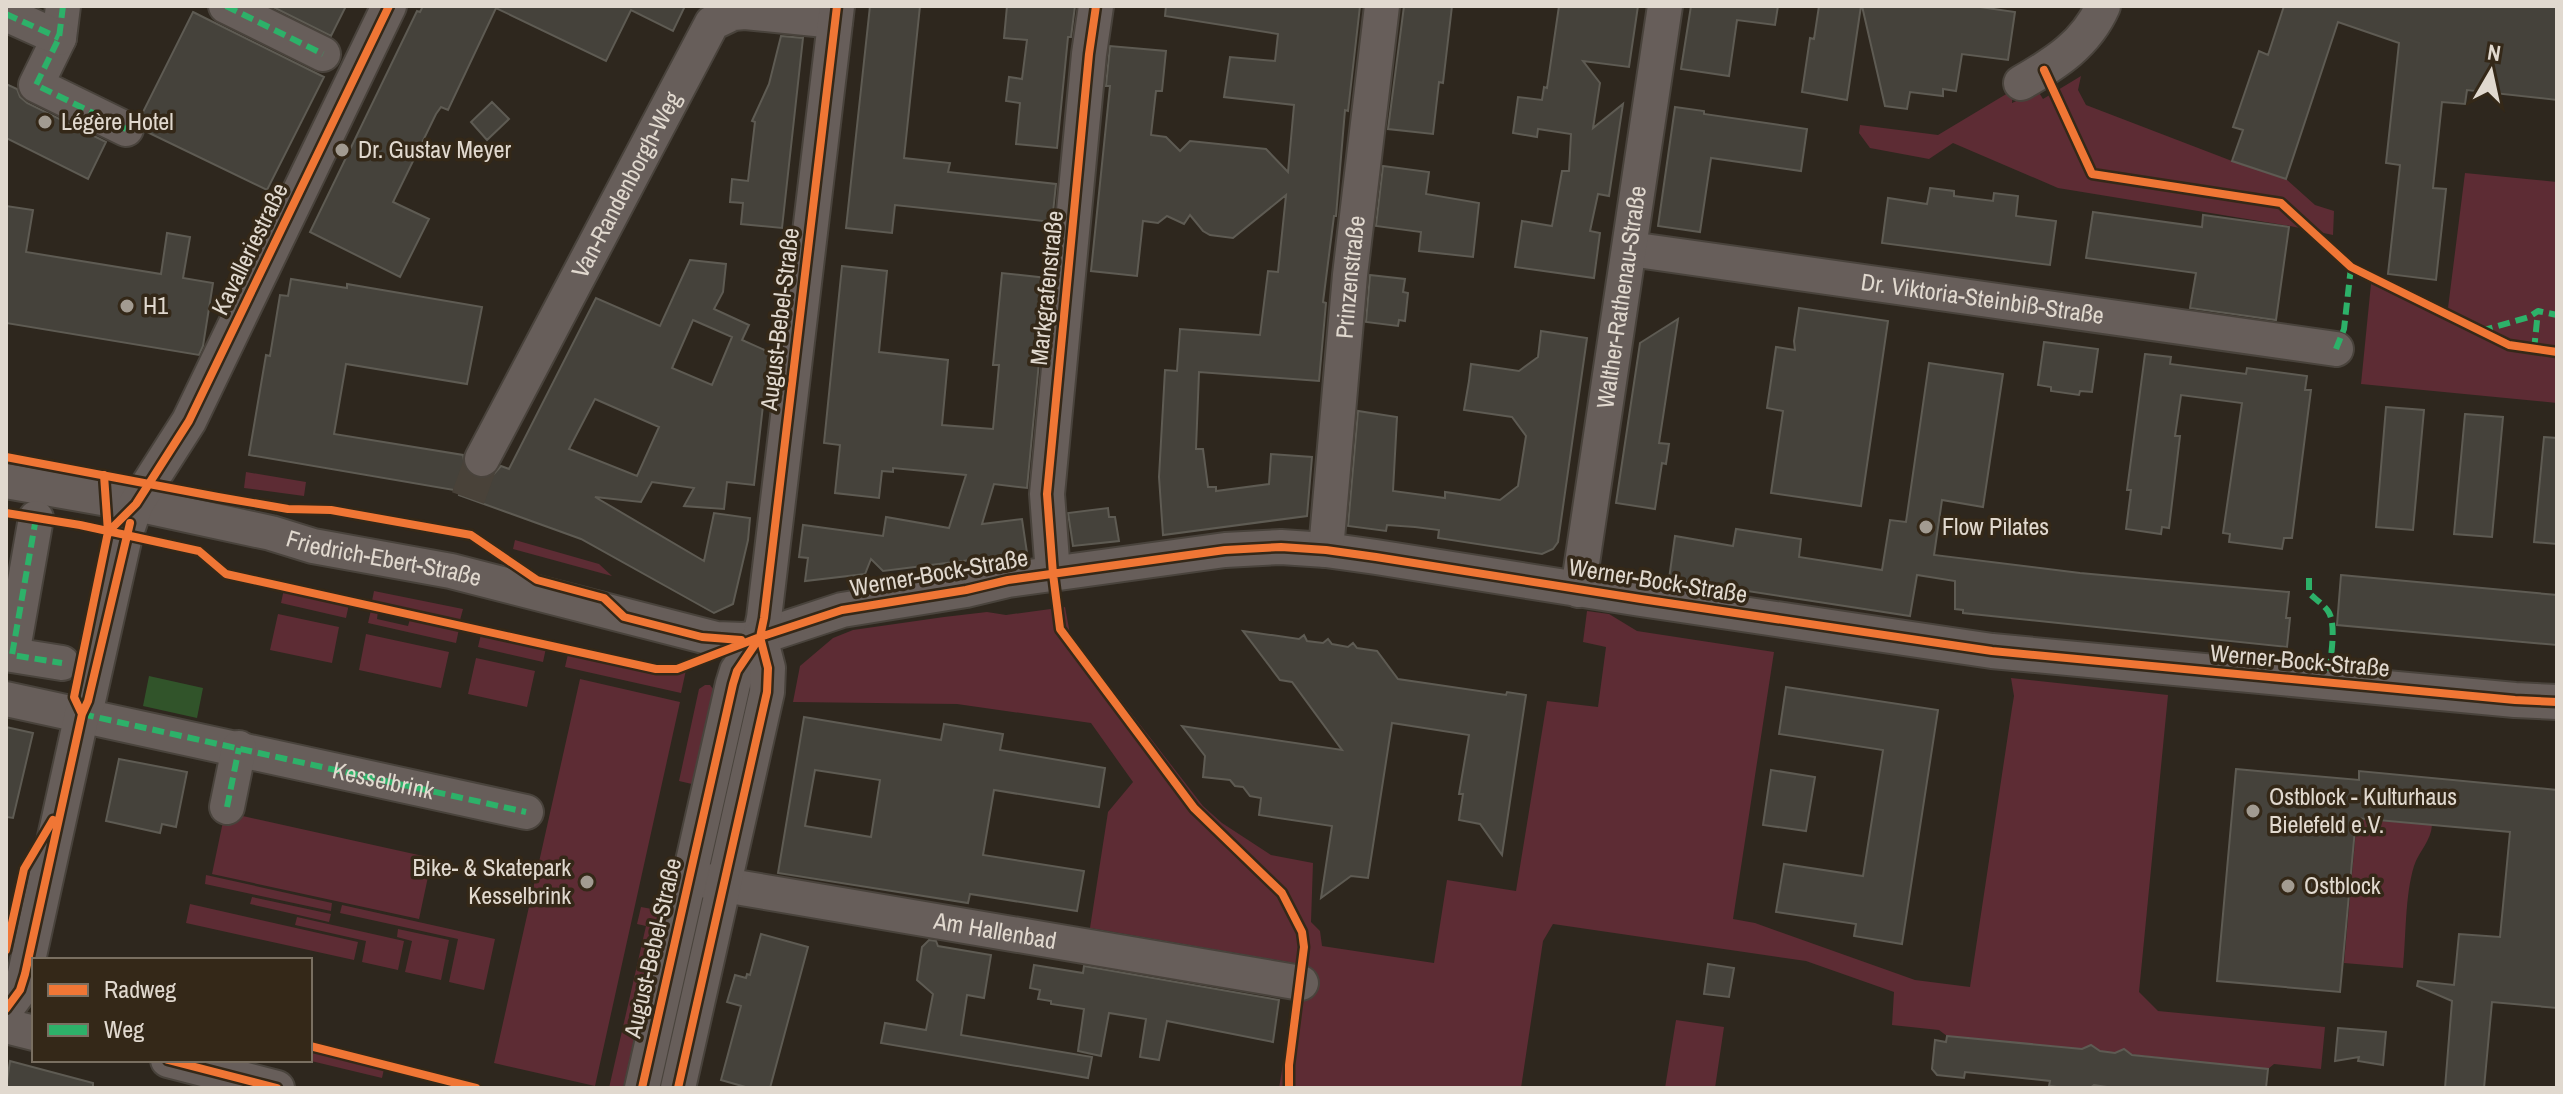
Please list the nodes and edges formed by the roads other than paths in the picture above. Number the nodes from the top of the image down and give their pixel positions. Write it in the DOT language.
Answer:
graph roads {
  1 [pos="226,6"];
  2 [pos="389,6"];
  3 [pos="1096,6"];
  4 [pos="1382,6"];
  5 [pos="1665,6"];
  6 [pos="2103,6"];
  7 [pos="6,14"];
  8 [pos="836,14"];
  9 [pos="61,22"];
  10 [pos="323,54"];
  11 [pos="2021,83"];
  12 [pos="126,129"];
  13 [pos="1630,249"];
  14 [pos="2336,349"];
  15 [pos="482,459"];
  16 [pos="6,481"];
  17 [pos="136,504"];
  18 [pos="36,518"];
  19 [pos="1326,550"];
  20 [pos="1053,574"];
  21 [pos="1578,590"];
  22 [pos="760,637"];
  23 [pos="62,663"];
  24 [pos="6,699"];
  25 [pos="2557,702"];
  26 [pos="82,714"];
  27 [pos="239,748"];
  28 [pos="63,805"];
  29 [pos="227,807"];
  30 [pos="526,812"];
  31 [pos="690,877"];
  32 [pos="724,885"];
  33 [pos="6,950"];
  34 [pos="1301,983"];
  35 [pos="6,1009"];
  36 [pos="6,1026"];
  37 [pos="32,1032"];
  38 [pos="176,1062"];
  39 [pos="277,1088"];
  40 [pos="642,1088"];
  41 [pos="678,1088"];
  1 -- 10 [label="street"];
  2 -- 17 [label="street, Kavalleriestraße"];
  3 -- 20 [label="street, Markgrafenstraße"];
  4 -- 19 [label="street, Prinzenstraße"];
  5 -- 13 [label="street, Walther-Rathenau-Straße"];
  6 -- 11 [label="street"];
  7 -- 9 [label="street"];
  8 -- 15 [label="street, Van-Randenborgh-Weg"];
  8 -- 22 [label="street, August-Bebel-Straße"];
  9 -- 12 [label="street"];
  13 -- 14 [label="street, Dr. Viktoria-Steinbiß-Straße"];
  13 -- 21 [label="street, Walther-Rathenau-Straße"];
  16 -- 17 [label="street, Friedrich-Ebert-Straße"];
  17 -- 22 [label="street, Friedrich-Ebert-Straße"];
  17 -- 26 [label="street"];
  18 -- 23 [label="street"];
  19 -- 20 [label="street, Werner-Bock-Straße"];
  19 -- 21 [label="street, Werner-Bock-Straße"];
  20 -- 22 [label="street, Werner-Bock-Straße"];
  21 -- 25 [label="street, Werner-Bock-Straße"];
  22 -- 31 [label="street, August-Bebel-Straße"];
  22 -- 32 [label="street, August-Bebel-Straße"];
  24 -- 26 [label="street, Kesselbrink"];
  26 -- 27 [label="street, Kesselbrink"];
  26 -- 28 [label="street"];
  27 -- 29 [label="street"];
  27 -- 30 [label="street, Kesselbrink"];
  28 -- 33 [label="street"];
  28 -- 35 [label="street"];
  31 -- 32 [label="street, Am Hallenbad"];
  31 -- 40 [label="street, August-Bebel-Straße"];
  32 -- 34 [label="street, Am Hallenbad"];
  32 -- 41 [label="street, August-Bebel-Straße"];
  36 -- 37 [label="street"];
  38 -- 39 [label="street"];
}
